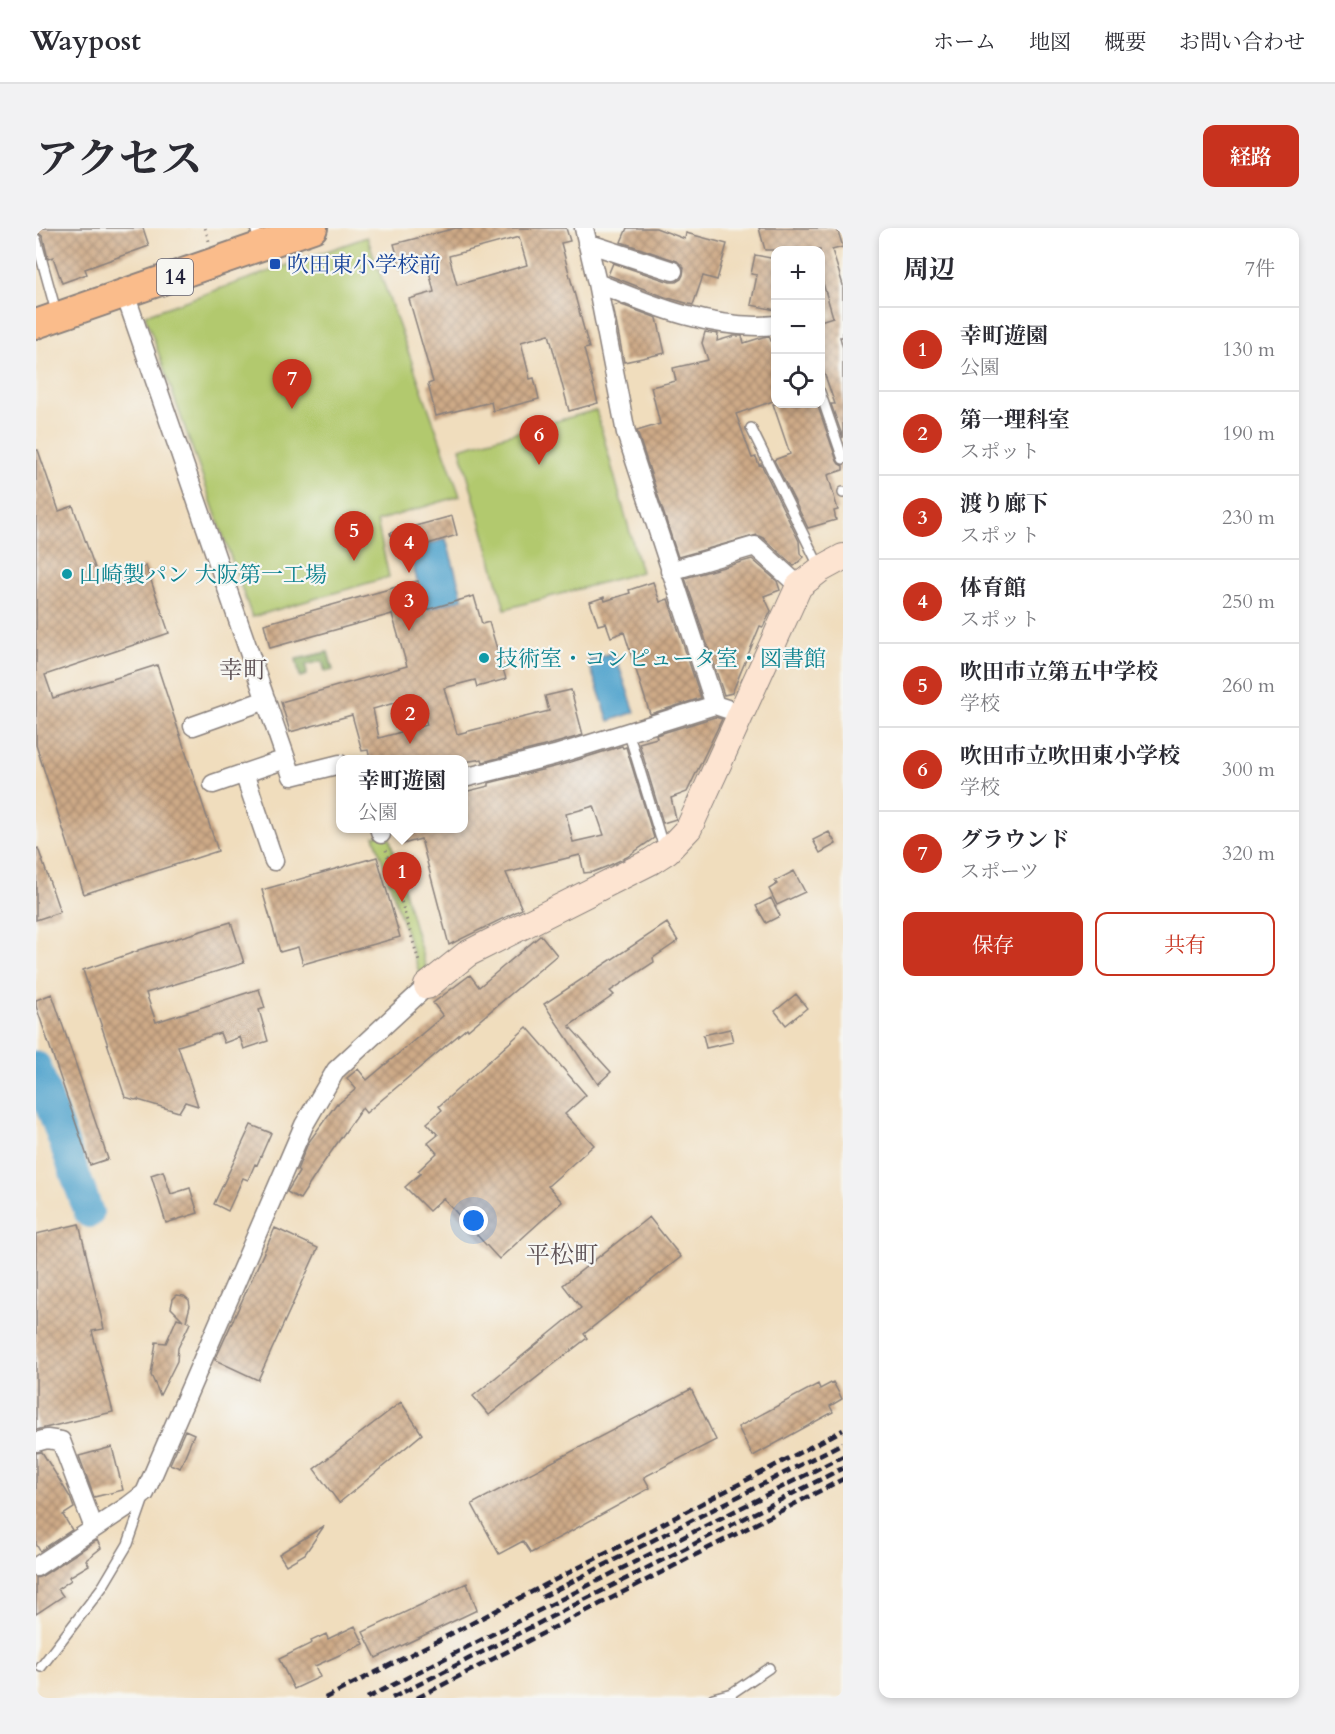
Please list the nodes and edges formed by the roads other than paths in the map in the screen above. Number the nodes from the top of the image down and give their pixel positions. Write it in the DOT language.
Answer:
graph roads {
  1 [pos="313,228"];
  2 [pos="585,236"];
  3 [pos="258,237"];
  4 [pos="36,239"];
  5 [pos="673,271"];
  6 [pos="597,283"];
  7 [pos="125,294"];
  8 [pos="47,321"];
  9 [pos="771,325"];
  10 [pos="825,407"];
  11 [pos="751,428"];
  12 [pos="843,459"];
  13 [pos="843,557"];
  14 [pos="821,569"];
  15 [pos="670,571"];
  16 [pos="799,586"];
  17 [pos="266,700"];
  18 [pos="715,705"];
  19 [pos="742,714"];
  20 [pos="193,726"];
  21 [pos="628,731"];
  22 [pos="286,759"];
  23 [pos="336,765"];
  24 [pos="244,773"];
  25 [pos="468,777"];
  26 [pos="213,783"];
  27 [pos="667,851"];
  28 [pos="274,861"];
  29 [pos="427,986"];
  30 [pos="36,1443"];
  31 [pos="145,1493"];
  32 [pos="94,1528"];
  33 [pos="36,1567"];
  34 [pos="40,1668"];
  35 [pos="769,1668"];
  36 [pos="731,1695"];
  37 [pos="713,1698"];
  1 -- 3 [label="main road, 14"];
  2 -- 5 [label="street"];
  2 -- 6 [label="street"];
  3 -- 7 [label="main road, 14"];
  4 -- 8 [label="lane"];
  6 -- 9 [label="street"];
  6 -- 15 [label="street"];
  7 -- 8 [label="main road, 14"];
  7 -- 17 [label="street"];
  10 -- 12 [label="lane"];
  11 -- 14 [label="lane"];
  13 -- 14 [label="street"];
  14 -- 16 [label="street"];
  15 -- 16 [label="street"];
  15 -- 18 [label="street"];
  16 -- 19 [label="street"];
  17 -- 20 [label="street"];
  17 -- 22 [label="street"];
  18 -- 19 [label="street"];
  18 -- 21 [label="street"];
  19 -- 27 [label="street"];
  21 -- 25 [label="street"];
  21 -- 27 [label="lane"];
  22 -- 23 [label="street"];
  22 -- 24 [label="street"];
  24 -- 26 [label="street"];
  24 -- 28 [label="street"];
  27 -- 29 [label="street"];
  29 -- 31 [label="street"];
  30 -- 32 [label="street"];
  31 -- 32 [label="street"];
  31 -- 34 [label="lane"];
  32 -- 33 [label="street"];
  35 -- 36 [label="lane"];
  36 -- 37 [label="lane"];
}
